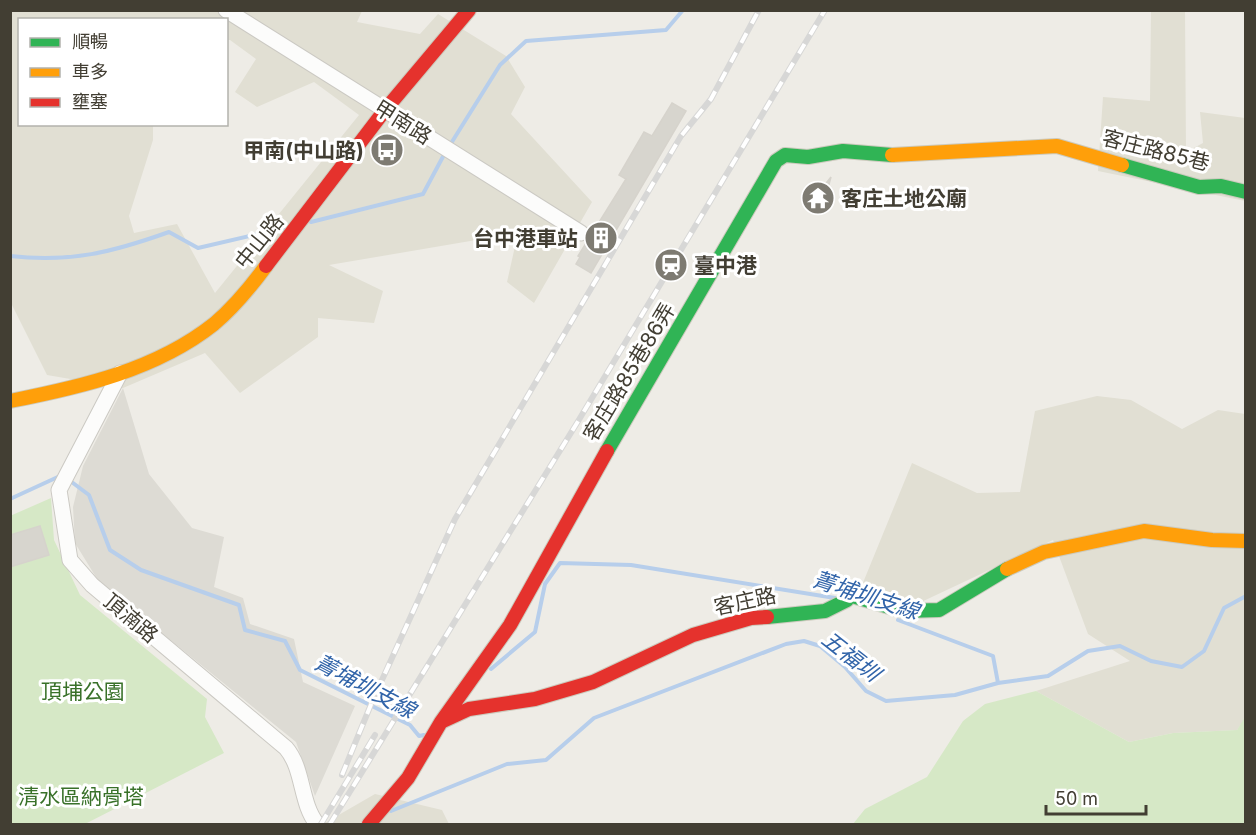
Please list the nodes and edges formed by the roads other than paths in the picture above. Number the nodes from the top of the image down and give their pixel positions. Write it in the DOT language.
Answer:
graph roads {
  1 [pos="226,10"];
  2 [pos="469,10"];
  3 [pos="385,111"];
  4 [pos="1057,146"];
  5 [pos="1245,192"];
  6 [pos="581,233"];
  7 [pos="120,373"];
  8 [pos="10,401"];
  9 [pos="1245,541"];
  10 [pos="441,722"];
  11 [pos="317,825"];
  12 [pos="369,825"];
  1 -- 3 [label="street, 甲南路"];
  2 -- 3 [label="street, 中山路"];
  3 -- 6 [label="street, 甲南路"];
  3 -- 7 [label="street, 中山路"];
  4 -- 5 [label="street, 客庄路85巷"];
  4 -- 10 [label="street, 客庄路85巷86弄"];
  7 -- 8 [label="street, 中山路"];
  7 -- 11 [label="street, 頂湳路"];
  9 -- 10 [label="street, 客庄路"];
  10 -- 12 [label="street"];
}
